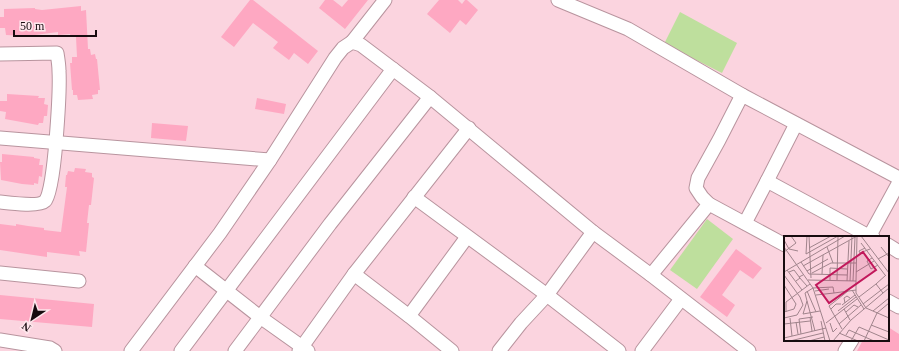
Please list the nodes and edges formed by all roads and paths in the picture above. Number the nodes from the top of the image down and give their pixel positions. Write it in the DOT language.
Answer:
graph roads {
  1 [pos="385,0"];
  2 [pos="558,0"];
  3 [pos="352,42"];
  4 [pos="0,54"];
  5 [pos="393,69"];
  6 [pos="742,95"];
  7 [pos="430,97"];
  8 [pos="796,124"];
  9 [pos="468,128"];
  10 [pos="0,138"];
  11 [pos="56,143"];
  12 [pos="270,160"];
  13 [pos="899,178"];
  14 [pos="768,181"];
  15 [pos="899,182"];
  16 [pos="414,197"];
  17 [pos="0,202"];
  18 [pos="709,204"];
  19 [pos="745,223"];
  20 [pos="593,232"];
  21 [pos="871,236"];
  22 [pos="467,237"];
  23 [pos="784,244"];
  24 [pos="889,246"];
  25 [pos="899,252"];
  26 [pos="194,266"];
  27 [pos="0,274"];
  28 [pos="354,274"];
  29 [pos="651,275"];
  30 [pos="79,282"];
  31 [pos="226,291"];
  32 [pos="547,295"];
  33 [pos="682,299"];
  34 [pos="889,302"];
  35 [pos="899,307"];
  36 [pos="409,316"];
  37 [pos="260,317"];
  38 [pos="0,340"];
  39 [pos="851,341"];
  40 [pos="303,350"];
  41 [pos="55,351"];
  42 [pos="131,351"];
  43 [pos="180,351"];
  44 [pos="235,351"];
  45 [pos="452,351"];
  46 [pos="499,351"];
  47 [pos="619,351"];
  48 [pos="642,351"];
  49 [pos="749,351"];
  50 [pos="845,351"];
  1 -- 3 [label="street"];
  2 -- 6 [label="street"];
  3 -- 5 [label="street"];
  3 -- 12 [label="street"];
  4 -- 11 [label="street"];
  5 -- 7 [label="street"];
  5 -- 31 [label="street"];
  6 -- 8 [label="street"];
  6 -- 18 [label="street"];
  7 -- 9 [label="street"];
  7 -- 37 [label="street"];
  8 -- 13 [label="street"];
  8 -- 14 [label="street"];
  9 -- 16 [label="street"];
  9 -- 20 [label="street"];
  10 -- 11 [label="street"];
  11 -- 12 [label="street"];
  11 -- 17 [label="street"];
  12 -- 26 [label="street"];
  14 -- 19 [label="street"];
  14 -- 21 [label="street"];
  15 -- 21 [label="street"];
  16 -- 22 [label="street"];
  16 -- 28 [label="street"];
  18 -- 19 [label="street"];
  18 -- 29 [label="street"];
  19 -- 23 [label="street"];
  20 -- 29 [label="street"];
  20 -- 32 [label="street"];
  22 -- 32 [label="street"];
  22 -- 36 [label="street"];
  24 -- 25 [label="street"];
  26 -- 31 [label="street"];
  26 -- 42 [label="street"];
  27 -- 30 [label="street"];
  28 -- 36 [label="street"];
  28 -- 40 [label="street"];
  29 -- 33 [label="street"];
  31 -- 37 [label="street"];
  31 -- 43 [label="street"];
  32 -- 46 [label="street"];
  32 -- 47 [label="street"];
  33 -- 48 [label="street"];
  33 -- 49 [label="street"];
  34 -- 35 [label="street"];
  36 -- 45 [label="street"];
  37 -- 40 [label="street"];
  37 -- 44 [label="street"];
  38 -- 41 [label="street"];
  39 -- 50 [label="street"];
}
